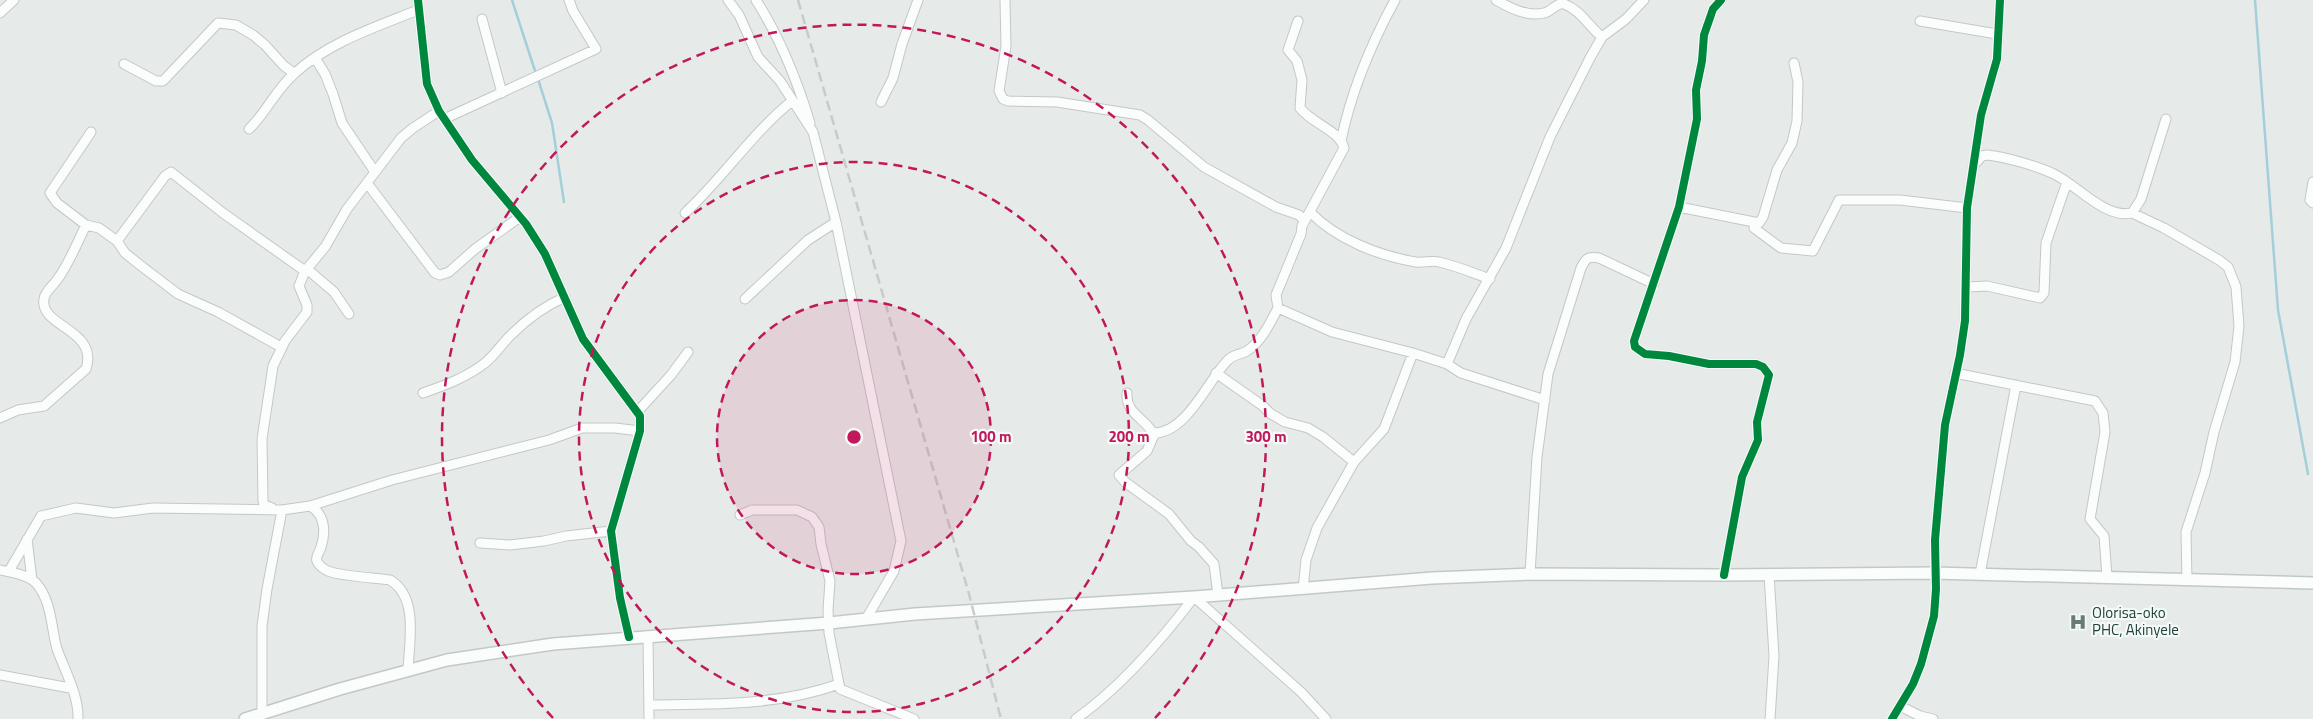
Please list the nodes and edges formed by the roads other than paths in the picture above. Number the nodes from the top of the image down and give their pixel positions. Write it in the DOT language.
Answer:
graph roads {
  1 [pos="14,0"];
  2 [pos="418,0"];
  3 [pos="569,0"];
  4 [pos="728,0"];
  5 [pos="756,0"];
  6 [pos="918,0"];
  7 [pos="1005,0"];
  8 [pos="1395,0"];
  9 [pos="1496,0"];
  10 [pos="1644,0"];
  11 [pos="1720,0"];
  12 [pos="2000,0"];
  13 [pos="418,10"];
  14 [pos="0,13"];
  15 [pos="482,19"];
  16 [pos="1298,21"];
  17 [pos="1920,21"];
  18 [pos="1998,34"];
  19 [pos="1602,37"];
  20 [pos="315,58"];
  21 [pos="1794,63"];
  22 [pos="124,64"];
  23 [pos="294,73"];
  24 [pos="502,93"];
  25 [pos="792,101"];
  26 [pos="881,102"];
  27 [pos="442,115"];
  28 [pos="2166,119"];
  29 [pos="248,129"];
  30 [pos="91,132"];
  31 [pos="813,132"];
  32 [pos="1341,141"];
  33 [pos="1972,168"];
  34 [pos="375,172"];
  35 [pos="2067,182"];
  36 [pos="2313,182"];
  37 [pos="366,183"];
  38 [pos="2313,203"];
  39 [pos="1679,207"];
  40 [pos="1966,208"];
  41 [pos="2132,213"];
  42 [pos="685,214"];
  43 [pos="520,216"];
  44 [pos="1307,216"];
  45 [pos="836,222"];
  46 [pos="86,225"];
  47 [pos="1754,228"];
  48 [pos="117,241"];
  49 [pos="306,270"];
  50 [pos="1490,279"];
  51 [pos="1654,284"];
  52 [pos="1967,287"];
  53 [pos="565,297"];
  54 [pos="745,298"];
  55 [pos="1278,308"];
  56 [pos="349,314"];
  57 [pos="281,347"];
  58 [pos="688,352"];
  59 [pos="1413,352"];
  60 [pos="1447,364"];
  61 [pos="1216,373"];
  62 [pos="1955,373"];
  63 [pos="2016,385"];
  64 [pos="424,393"];
  65 [pos="1127,393"];
  66 [pos="1545,400"];
  67 [pos="638,411"];
  68 [pos="0,418"];
  69 [pos="640,431"];
  70 [pos="1153,433"];
  71 [pos="1354,462"];
  72 [pos="310,506"];
  73 [pos="282,510"];
  74 [pos="740,515"];
  75 [pos="611,531"];
  76 [pos="27,539"];
  77 [pos="480,543"];
  78 [pos="4,571"];
  79 [pos="1934,573"];
  80 [pos="1530,574"];
  81 [pos="1769,574"];
  82 [pos="1980,574"];
  83 [pos="1724,575"];
  84 [pos="2107,577"];
  85 [pos="32,580"];
  86 [pos="2187,580"];
  87 [pos="2313,583"];
  88 [pos="1303,590"];
  89 [pos="1218,595"];
  90 [pos="1194,597"];
  91 [pos="866,619"];
  92 [pos="829,623"];
  93 [pos="648,636"];
  94 [pos="629,637"];
  95 [pos="408,670"];
  96 [pos="0,675"];
  97 [pos="839,684"];
  98 [pos="70,688"];
  99 [pos="649,705"];
  100 [pos="1900,706"];
  101 [pos="262,713"];
  102 [pos="78,719"];
  103 [pos="246,719"];
  104 [pos="649,719"];
  105 [pos="914,719"];
  106 [pos="1076,719"];
  107 [pos="1326,719"];
  108 [pos="1770,719"];
  109 [pos="1892,719"];
  110 [pos="1933,719"];
  1 -- 14 [label="street"];
  2 -- 13 [label="street"];
  3 -- 24 [label="street"];
  4 -- 25 [label="street"];
  5 -- 31 [label="street"];
  6 -- 26 [label="street"];
  7 -- 44 [label="street"];
  8 -- 32 [label="street"];
  9 -- 19 [label="street"];
  10 -- 19 [label="street"];
  11 -- 39 [label="street"];
  12 -- 18 [label="street"];
  13 -- 20 [label="street"];
  13 -- 27 [label="street"];
  15 -- 24 [label="street"];
  16 -- 32 [label="street"];
  17 -- 18 [label="street"];
  18 -- 33 [label="street"];
  19 -- 50 [label="street"];
  20 -- 23 [label="street"];
  20 -- 34 [label="street"];
  21 -- 39 [label="street"];
  22 -- 23 [label="street"];
  23 -- 29 [label="street"];
  24 -- 27 [label="street"];
  25 -- 31 [label="street"];
  25 -- 42 [label="street"];
  27 -- 34 [label="street"];
  27 -- 43 [label="street"];
  28 -- 41 [label="street"];
  30 -- 46 [label="street"];
  31 -- 45 [label="street"];
  32 -- 44 [label="street"];
  33 -- 35 [label="street"];
  33 -- 40 [label="street"];
  34 -- 37 [label="street"];
  35 -- 41 [label="street"];
  35 -- 52 [label="street"];
  36 -- 38 [label="street"];
  37 -- 43 [label="street"];
  37 -- 49 [label="street"];
  39 -- 51 [label="street"];
  40 -- 47 [label="street"];
  40 -- 52 [label="street"];
  41 -- 86 [label="street"];
  43 -- 53 [label="street"];
  44 -- 50 [label="street"];
  44 -- 55 [label="street"];
  45 -- 54 [label="street"];
  45 -- 91 [label="street"];
  46 -- 48 [label="street"];
  46 -- 68 [label="street"];
  48 -- 49 [label="street"];
  48 -- 57 [label="street"];
  49 -- 56 [label="street"];
  49 -- 57 [label="street"];
  50 -- 60 [label="street"];
  51 -- 66 [label="street"];
  51 -- 83 [label="street"];
  52 -- 62 [label="street"];
  53 -- 64 [label="street"];
  53 -- 67 [label="street"];
  55 -- 59 [label="street"];
  55 -- 61 [label="street"];
  57 -- 73 [label="street"];
  58 -- 67 [label="street"];
  59 -- 60 [label="street"];
  59 -- 71 [label="street"];
  60 -- 66 [label="street"];
  61 -- 70 [label="street"];
  61 -- 71 [label="street"];
  62 -- 63 [label="street"];
  62 -- 79 [label="street"];
  63 -- 82 [label="street"];
  63 -- 84 [label="street"];
  65 -- 70 [label="street"];
  66 -- 80 [label="street"];
  67 -- 69 [label="street"];
  69 -- 72 [label="street"];
  69 -- 75 [label="street"];
  70 -- 89 [label="street"];
  71 -- 88 [label="street"];
  72 -- 73 [label="street"];
  72 -- 95 [label="street"];
  73 -- 76 [label="street"];
  73 -- 101 [label="street"];
  74 -- 92 [label="street"];
  75 -- 77 [label="street"];
  75 -- 94 [label="street"];
  76 -- 78 [label="street"];
  76 -- 85 [label="street"];
  78 -- 85 [label="street"];
  79 -- 81 [label="main road"];
  79 -- 82 [label="main road"];
  79 -- 100 [label="street"];
  80 -- 83 [label="main road"];
  80 -- 88 [label="main road"];
  81 -- 83 [label="main road"];
  81 -- 108 [label="street"];
  82 -- 84 [label="main road"];
  84 -- 86 [label="main road"];
  85 -- 98 [label="street"];
  86 -- 87 [label="main road"];
  88 -- 89 [label="main road"];
  89 -- 90 [label="main road"];
  90 -- 91 [label="main road"];
  90 -- 106 [label="street"];
  90 -- 107 [label="street"];
  91 -- 92 [label="main road"];
  92 -- 93 [label="main road"];
  92 -- 97 [label="street"];
  93 -- 94 [label="main road"];
  93 -- 99 [label="street"];
  94 -- 95 [label="main road"];
  95 -- 101 [label="main road"];
  96 -- 98 [label="street"];
  97 -- 99 [label="street"];
  97 -- 105 [label="street"];
  98 -- 102 [label="street"];
  99 -- 104 [label="street"];
  100 -- 109 [label="street"];
  100 -- 110 [label="street"];
  101 -- 103 [label="main road"];
}
